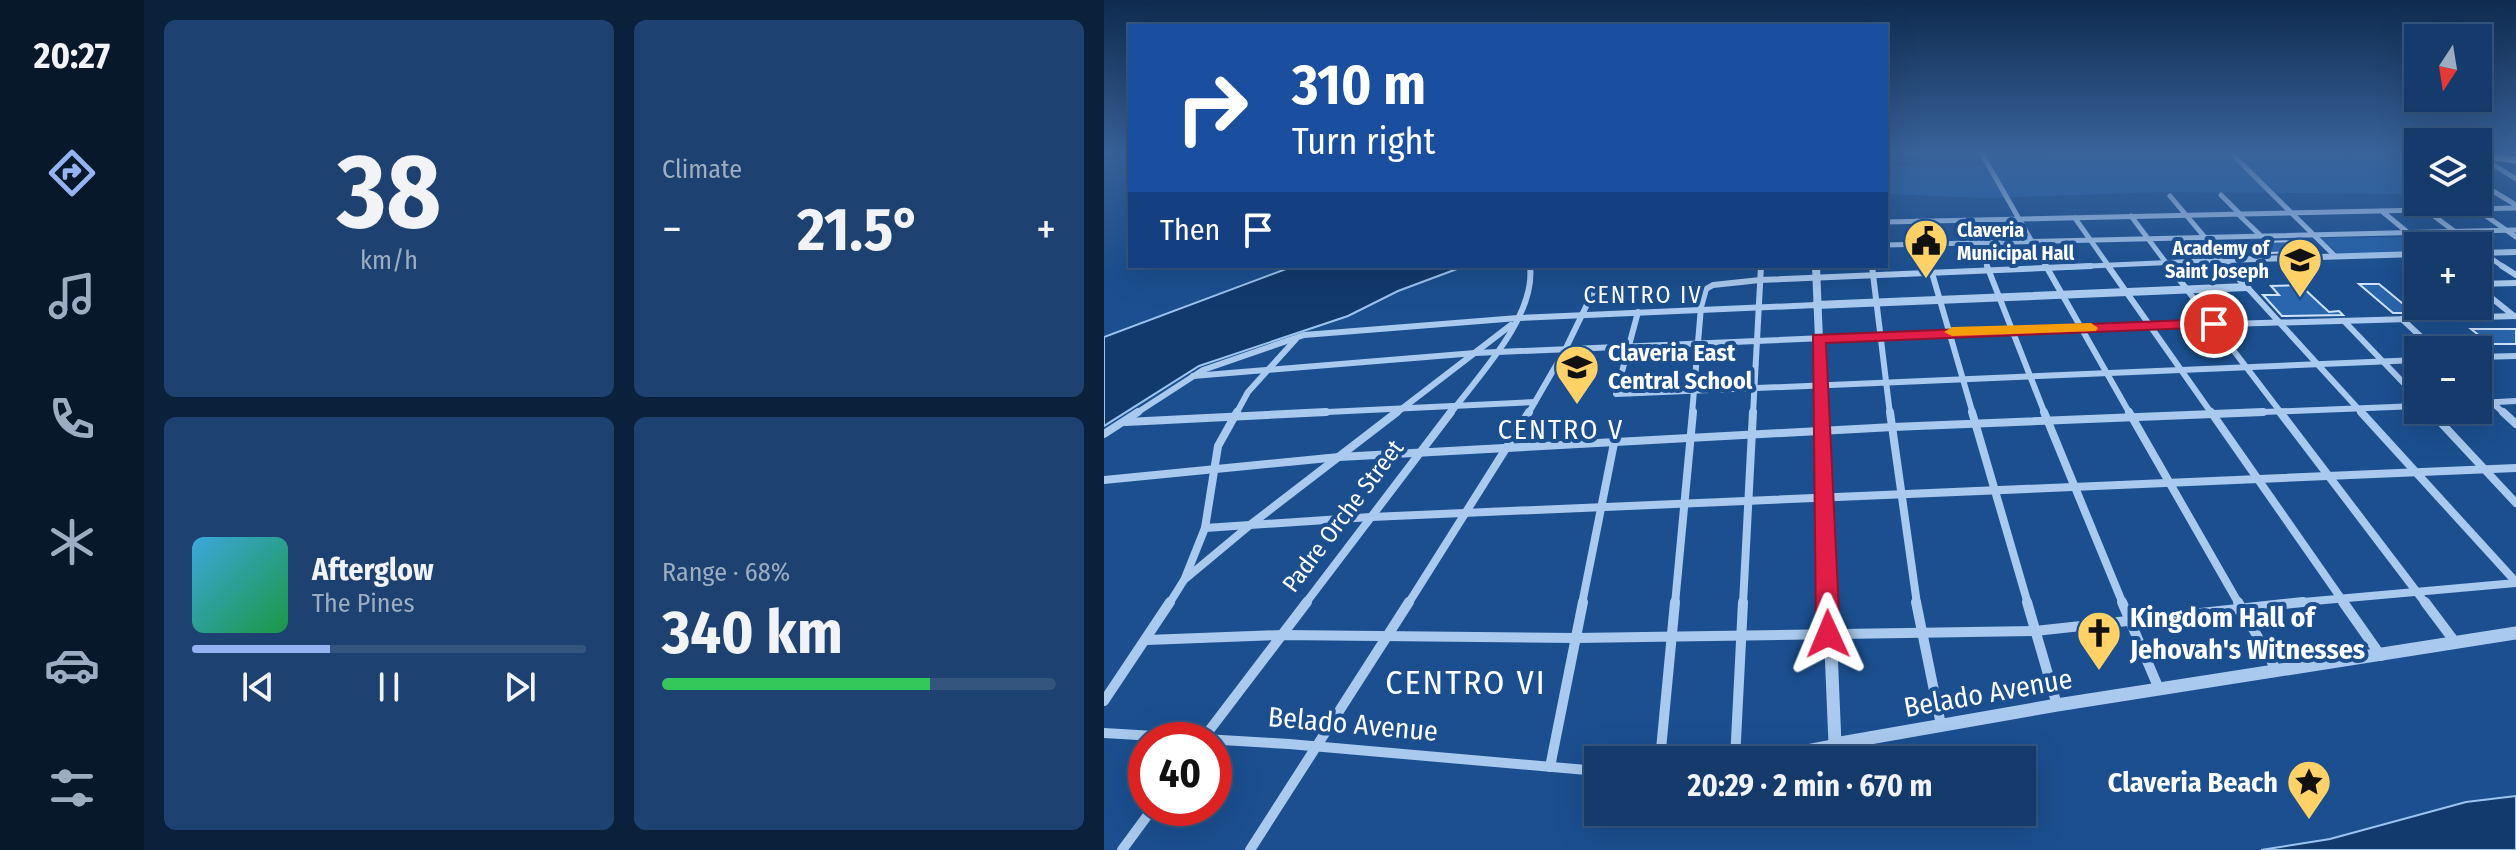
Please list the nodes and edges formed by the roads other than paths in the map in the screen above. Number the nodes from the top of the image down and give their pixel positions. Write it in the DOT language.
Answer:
graph roads {
  1 [pos="2005,194"];
  2 [pos="2272,194"];
  3 [pos="2496,194"];
  4 [pos="2221,195"];
  5 [pos="2170,196"];
  6 [pos="2516,206"];
  7 [pos="2492,208"];
  8 [pos="2404,210"];
  9 [pos="2382,211"];
  10 [pos="2292,213"];
  11 [pos="2239,214"];
  12 [pos="2185,215"];
  13 [pos="2131,216"];
  14 [pos="2434,216"];
  15 [pos="2486,216"];
  16 [pos="2075,218"];
  17 [pos="2020,219"];
  18 [pos="1969,220"];
  19 [pos="1917,221"];
  20 [pos="1888,222"];
  21 [pos="2506,230"];
  22 [pos="2516,230"];
  23 [pos="2455,231"];
  24 [pos="2404,232"];
  25 [pos="2407,232"];
  26 [pos="2313,234"];
  27 [pos="2260,235"];
  28 [pos="2203,237"];
  29 [pos="2516,237"];
  30 [pos="2148,238"];
  31 [pos="2090,239"];
  32 [pos="2032,241"];
  33 [pos="1979,242"];
  34 [pos="1924,244"];
  35 [pos="1888,245"];
  36 [pos="2492,251"];
  37 [pos="2516,252"];
  38 [pos="2404,254"];
  39 [pos="2335,256"];
  40 [pos="2492,259"];
  41 [pos="2224,260"];
  42 [pos="2166,262"];
  43 [pos="2106,264"];
  44 [pos="2047,267"];
  45 [pos="1530,268"];
  46 [pos="1761,268"];
  47 [pos="1816,268"];
  48 [pos="1872,268"];
  49 [pos="1988,269"];
  50 [pos="1933,272"];
  51 [pos="1874,275"];
  52 [pos="2516,275"];
  53 [pos="1816,278"];
  54 [pos="1760,280"];
  55 [pos="2516,283"];
  56 [pos="2492,285"];
  57 [pos="2247,287"];
  58 [pos="2186,288"];
  59 [pos="1594,290"];
  60 [pos="2125,291"];
  61 [pos="2062,293"];
  62 [pos="1998,297"];
  63 [pos="2492,298"];
  64 [pos="1939,299"];
  65 [pos="1876,303"];
  66 [pos="1816,305"];
  67 [pos="1759,307"];
  68 [pos="1701,309"];
  69 [pos="1638,312"];
  70 [pos="1583,315"];
  71 [pos="2515,317"];
  72 [pos="1517,319"];
  73 [pos="2402,319"];
  74 [pos="2344,321"];
  75 [pos="2281,323"];
  76 [pos="2214,324"];
  77 [pos="2151,326"];
  78 [pos="2081,328"];
  79 [pos="2011,330"];
  80 [pos="1948,332"];
  81 [pos="1882,336"];
  82 [pos="2420,336"];
  83 [pos="1298,337"];
  84 [pos="1818,338"];
  85 [pos="1756,341"];
  86 [pos="1699,343"];
  87 [pos="1628,347"];
  88 [pos="1565,350"];
  89 [pos="1475,353"];
  90 [pos="1496,353"];
  91 [pos="2492,356"];
  92 [pos="2504,356"];
  93 [pos="2516,356"];
  94 [pos="2404,360"];
  95 [pos="2382,361"];
  96 [pos="2317,363"];
  97 [pos="2242,365"];
  98 [pos="2516,365"];
  99 [pos="2180,368"];
  100 [pos="1266,369"];
  101 [pos="2105,372"];
  102 [pos="2029,375"];
  103 [pos="1193,376"];
  104 [pos="1961,379"];
  105 [pos="1887,382"];
  106 [pos="2404,384"];
  107 [pos="1820,386"];
  108 [pos="1755,388"];
  109 [pos="1694,392"];
  110 [pos="2516,401"];
  111 [pos="1535,402"];
  112 [pos="2492,402"];
  113 [pos="1454,405"];
  114 [pos="2404,406"];
  115 [pos="1401,408"];
  116 [pos="2358,408"];
  117 [pos="2277,411"];
  118 [pos="2212,414"];
  119 [pos="1232,416"];
  120 [pos="2131,418"];
  121 [pos="1124,422"];
  122 [pos="2047,422"];
  123 [pos="1618,423"];
  124 [pos="2442,424"];
  125 [pos="2516,424"];
  126 [pos="1976,426"];
  127 [pos="1893,427"];
  128 [pos="1823,431"];
  129 [pos="1104,434"];
  130 [pos="1752,435"];
  131 [pos="1689,438"];
  132 [pos="1614,444"];
  133 [pos="1507,450"];
  134 [pos="1418,454"];
  135 [pos="1339,457"];
  136 [pos="1215,468"];
  137 [pos="2516,468"];
  138 [pos="2484,469"];
  139 [pos="2418,473"];
  140 [pos="2329,476"];
  141 [pos="1104,480"];
  142 [pos="2256,480"];
  143 [pos="2169,484"];
  144 [pos="2074,489"];
  145 [pos="1996,492"];
  146 [pos="1900,496"];
  147 [pos="1826,499"];
  148 [pos="1750,502"];
  149 [pos="2516,503"];
  150 [pos="1682,505"];
  151 [pos="1603,507"];
  152 [pos="1466,514"];
  153 [pos="1371,517"];
  154 [pos="1250,525"];
  155 [pos="1205,528"];
  156 [pos="1184,580"];
  157 [pos="2516,583"];
  158 [pos="2417,592"];
  159 [pos="2340,599"];
  160 [pos="2240,608"];
  161 [pos="2127,620"];
  162 [pos="2035,631"];
  163 [pos="1921,633"];
  164 [pos="2516,633"];
  165 [pos="1828,634"];
  166 [pos="1282,635"];
  167 [pos="1673,635"];
  168 [pos="1739,635"];
  169 [pos="1389,636"];
  170 [pos="1576,638"];
  171 [pos="1147,640"];
  172 [pos="2456,644"];
  173 [pos="2381,656"];
  174 [pos="2278,673"];
  175 [pos="2160,691"];
  176 [pos="1104,701"];
  177 [pos="2057,705"];
  178 [pos="1215,722"];
  179 [pos="1941,725"];
  180 [pos="1104,733"];
  181 [pos="1128,734"];
  182 [pos="1232,740"];
  183 [pos="1835,744"];
  184 [pos="1318,746"];
  185 [pos="1661,746"];
  186 [pos="1735,746"];
  187 [pos="1825,746"];
  188 [pos="1550,767"];
  189 [pos="1584,770"];
  190 [pos="1140,826"];
  191 [pos="1122,850"];
  192 [pos="1250,850"];
  1 -- 17 [label="street"];
  2 -- 10 [label="street"];
  3 -- 6 [label="street"];
  4 -- 11 [label="street"];
  5 -- 12 [label="street"];
  6 -- 7 [label="street"];
  8 -- 9 [label="street"];
  9 -- 10 [label="street"];
  9 -- 25 [label="street"];
  10 -- 11 [label="street"];
  10 -- 26 [label="street"];
  11 -- 12 [label="street"];
  11 -- 27 [label="street"];
  12 -- 13 [label="street"];
  12 -- 28 [label="street"];
  13 -- 16 [label="street"];
  13 -- 30 [label="street"];
  14 -- 23 [label="street"];
  15 -- 21 [label="street"];
  16 -- 17 [label="street"];
  16 -- 31 [label="street"];
  17 -- 18 [label="street"];
  17 -- 32 [label="street"];
  18 -- 19 [label="street"];
  18 -- 33 [label="street"];
  19 -- 20 [label="street"];
  19 -- 34 [label="street"];
  21 -- 22 [label="street"];
  21 -- 23 [label="street"];
  21 -- 29 [label="street"];
  23 -- 25 [label="street"];
  24 -- 26 [label="street"];
  26 -- 27 [label="street"];
  26 -- 39 [label="street"];
  27 -- 28 [label="street"];
  28 -- 30 [label="street"];
  28 -- 41 [label="street"];
  30 -- 31 [label="street"];
  30 -- 42 [label="street"];
  31 -- 32 [label="street"];
  31 -- 43 [label="street"];
  32 -- 33 [label="street"];
  32 -- 44 [label="street"];
  33 -- 34 [label="street"];
  33 -- 49 [label="street"];
  34 -- 35 [label="street"];
  34 -- 50 [label="street"];
  36 -- 37 [label="street"];
  38 -- 39 [label="street"];
  39 -- 41 [label="street"];
  40 -- 52 [label="street"];
  41 -- 42 [label="street"];
  41 -- 57 [label="street"];
  42 -- 43 [label="street"];
  42 -- 58 [label="street"];
  43 -- 44 [label="street"];
  43 -- 60 [label="street"];
  44 -- 49 [label="street"];
  44 -- 61 [label="street"];
  45 -- 72 [label="street, Padre Orche Street"];
  46 -- 54 [label="street"];
  47 -- 53 [label="street"];
  48 -- 51 [label="street"];
  49 -- 50 [label="street"];
  49 -- 62 [label="street"];
  50 -- 51 [label="street"];
  50 -- 64 [label="street"];
  51 -- 53 [label="street"];
  51 -- 65 [label="street"];
  53 -- 54 [label="street"];
  53 -- 66 [label="street"];
  54 -- 67 [label="street"];
  54 -- 68 [label="street"];
  55 -- 56 [label="street"];
  57 -- 58 [label="street"];
  57 -- 75 [label="street"];
  58 -- 60 [label="street"];
  58 -- 76 [label="street"];
  59 -- 70 [label="street"];
  60 -- 61 [label="street"];
  60 -- 77 [label="street"];
  61 -- 62 [label="street"];
  61 -- 78 [label="street"];
  62 -- 64 [label="street"];
  62 -- 79 [label="street"];
  63 -- 71 [label="street"];
  64 -- 65 [label="street"];
  64 -- 80 [label="street"];
  65 -- 66 [label="street"];
  65 -- 81 [label="street"];
  66 -- 67 [label="street"];
  66 -- 84 [label="street"];
  67 -- 68 [label="street"];
  67 -- 85 [label="street"];
  68 -- 69 [label="street"];
  68 -- 86 [label="street"];
  69 -- 70 [label="street"];
  69 -- 87 [label="street"];
  70 -- 72 [label="street"];
  70 -- 88 [label="street"];
  71 -- 73 [label="street"];
  72 -- 83 [label="street"];
  72 -- 89 [label="street"];
  72 -- 90 [label="street, Padre Orche Street"];
  73 -- 74 [label="street"];
  73 -- 82 [label="street"];
  74 -- 75 [label="street"];
  74 -- 95 [label="street"];
  75 -- 76 [label="street"];
  75 -- 96 [label="street"];
  76 -- 77 [label="street"];
  76 -- 97 [label="street"];
  77 -- 78 [label="street"];
  77 -- 99 [label="street"];
  78 -- 79 [label="street"];
  78 -- 101 [label="street"];
  79 -- 80 [label="street"];
  79 -- 102 [label="street"];
  80 -- 81 [label="street"];
  80 -- 104 [label="street"];
  81 -- 84 [label="street"];
  81 -- 105 [label="street"];
  83 -- 100 [label="street"];
  83 -- 103 [label="street"];
  84 -- 85 [label="street"];
  84 -- 107 [label="street"];
  85 -- 86 [label="street"];
  85 -- 108 [label="street"];
  86 -- 87 [label="street"];
  86 -- 109 [label="street"];
  87 -- 88 [label="street"];
  87 -- 109 [label="street"];
  88 -- 90 [label="street"];
  88 -- 111 [label="street"];
  89 -- 90 [label="street"];
  89 -- 100 [label="street"];
  89 -- 115 [label="street"];
  90 -- 113 [label="street, Padre Orche Street"];
  91 -- 92 [label="street"];
  92 -- 93 [label="street"];
  92 -- 98 [label="street"];
  94 -- 95 [label="street"];
  95 -- 96 [label="street"];
  95 -- 106 [label="street"];
  96 -- 97 [label="street"];
  96 -- 116 [label="street"];
  97 -- 99 [label="street"];
  97 -- 117 [label="street"];
  99 -- 101 [label="street"];
  99 -- 118 [label="street"];
  100 -- 103 [label="street"];
  100 -- 119 [label="street"];
  101 -- 102 [label="street"];
  101 -- 120 [label="street"];
  102 -- 104 [label="street"];
  102 -- 122 [label="street"];
  103 -- 121 [label="street"];
  104 -- 105 [label="street"];
  104 -- 126 [label="street"];
  105 -- 107 [label="street"];
  105 -- 127 [label="street"];
  107 -- 108 [label="street"];
  107 -- 128 [label="street"];
  108 -- 109 [label="street"];
  108 -- 130 [label="street"];
  109 -- 131 [label="street"];
  110 -- 112 [label="street"];
  111 -- 113 [label="street"];
  111 -- 133 [label="street"];
  112 -- 125 [label="street"];
  113 -- 115 [label="street"];
  113 -- 134 [label="street, Padre Orche Street"];
  114 -- 116 [label="street"];
  115 -- 119 [label="street"];
  115 -- 135 [label="street"];
  116 -- 117 [label="street"];
  116 -- 139 [label="street"];
  117 -- 118 [label="street"];
  117 -- 140 [label="street"];
  118 -- 120 [label="street"];
  118 -- 142 [label="street"];
  119 -- 121 [label="street"];
  119 -- 136 [label="street"];
  120 -- 122 [label="street"];
  120 -- 143 [label="street"];
  121 -- 129 [label="street"];
  122 -- 126 [label="street"];
  122 -- 144 [label="street"];
  123 -- 132 [label="street"];
  124 -- 138 [label="street"];
  126 -- 127 [label="street"];
  126 -- 145 [label="street"];
  127 -- 128 [label="street"];
  127 -- 146 [label="street"];
  128 -- 130 [label="street"];
  128 -- 147 [label="street"];
  130 -- 131 [label="street"];
  130 -- 148 [label="street"];
  131 -- 132 [label="street"];
  131 -- 150 [label="street"];
  132 -- 133 [label="street"];
  132 -- 151 [label="street"];
  133 -- 134 [label="street"];
  133 -- 152 [label="street"];
  134 -- 135 [label="street"];
  134 -- 153 [label="street, Padre Orche Street"];
  135 -- 136 [label="street"];
  135 -- 154 [label="street"];
  136 -- 141 [label="street"];
  136 -- 155 [label="street"];
  137 -- 138 [label="street"];
  138 -- 139 [label="street"];
  138 -- 149 [label="street"];
  139 -- 140 [label="street"];
  139 -- 157 [label="street"];
  140 -- 142 [label="street"];
  140 -- 158 [label="street"];
  142 -- 143 [label="street"];
  142 -- 159 [label="street"];
  143 -- 144 [label="street"];
  143 -- 160 [label="street"];
  144 -- 145 [label="street"];
  144 -- 161 [label="street"];
  145 -- 146 [label="street"];
  145 -- 162 [label="street"];
  146 -- 147 [label="street"];
  146 -- 163 [label="street"];
  147 -- 148 [label="street"];
  147 -- 165 [label="street"];
  148 -- 150 [label="street"];
  148 -- 168 [label="street"];
  150 -- 151 [label="street"];
  150 -- 167 [label="street"];
  151 -- 152 [label="street"];
  151 -- 170 [label="street"];
  152 -- 153 [label="street"];
  152 -- 169 [label="street"];
  153 -- 154 [label="street"];
  153 -- 166 [label="street, Padre Orche Street"];
  154 -- 155 [label="street"];
  154 -- 156 [label="street"];
  155 -- 156 [label="street"];
  156 -- 171 [label="street"];
  157 -- 158 [label="street"];
  158 -- 159 [label="street"];
  158 -- 172 [label="street"];
  159 -- 160 [label="street"];
  159 -- 173 [label="street"];
  160 -- 161 [label="street"];
  160 -- 174 [label="street"];
  161 -- 162 [label="street"];
  161 -- 175 [label="street"];
  162 -- 163 [label="street"];
  162 -- 177 [label="street"];
  163 -- 165 [label="street"];
  163 -- 179 [label="street"];
  164 -- 172 [label="street, Belado Avenue"];
  165 -- 168 [label="street"];
  165 -- 183 [label="street"];
  166 -- 169 [label="street"];
  166 -- 171 [label="street"];
  166 -- 178 [label="street, Padre Orche Street"];
  167 -- 168 [label="street"];
  167 -- 170 [label="street"];
  167 -- 185 [label="street"];
  168 -- 186 [label="street"];
  169 -- 170 [label="street"];
  169 -- 184 [label="street"];
  170 -- 188 [label="street"];
  171 -- 176 [label="street"];
  172 -- 173 [label="street, Belado Avenue"];
  173 -- 174 [label="street, Belado Avenue"];
  174 -- 175 [label="street, Belado Avenue"];
  175 -- 177 [label="street, Belado Avenue"];
  177 -- 179 [label="street, Belado Avenue"];
  179 -- 183 [label="street, Belado Avenue"];
  180 -- 181 [label="street, Belado Avenue"];
  182 -- 184 [label="street, Belado Avenue"];
  183 -- 187 [label="street, Belado Avenue"];
  184 -- 188 [label="street, Belado Avenue"];
  184 -- 192 [label="street"];
  188 -- 189 [label="street, Belado Avenue"];
  190 -- 191 [label="street"];
}
